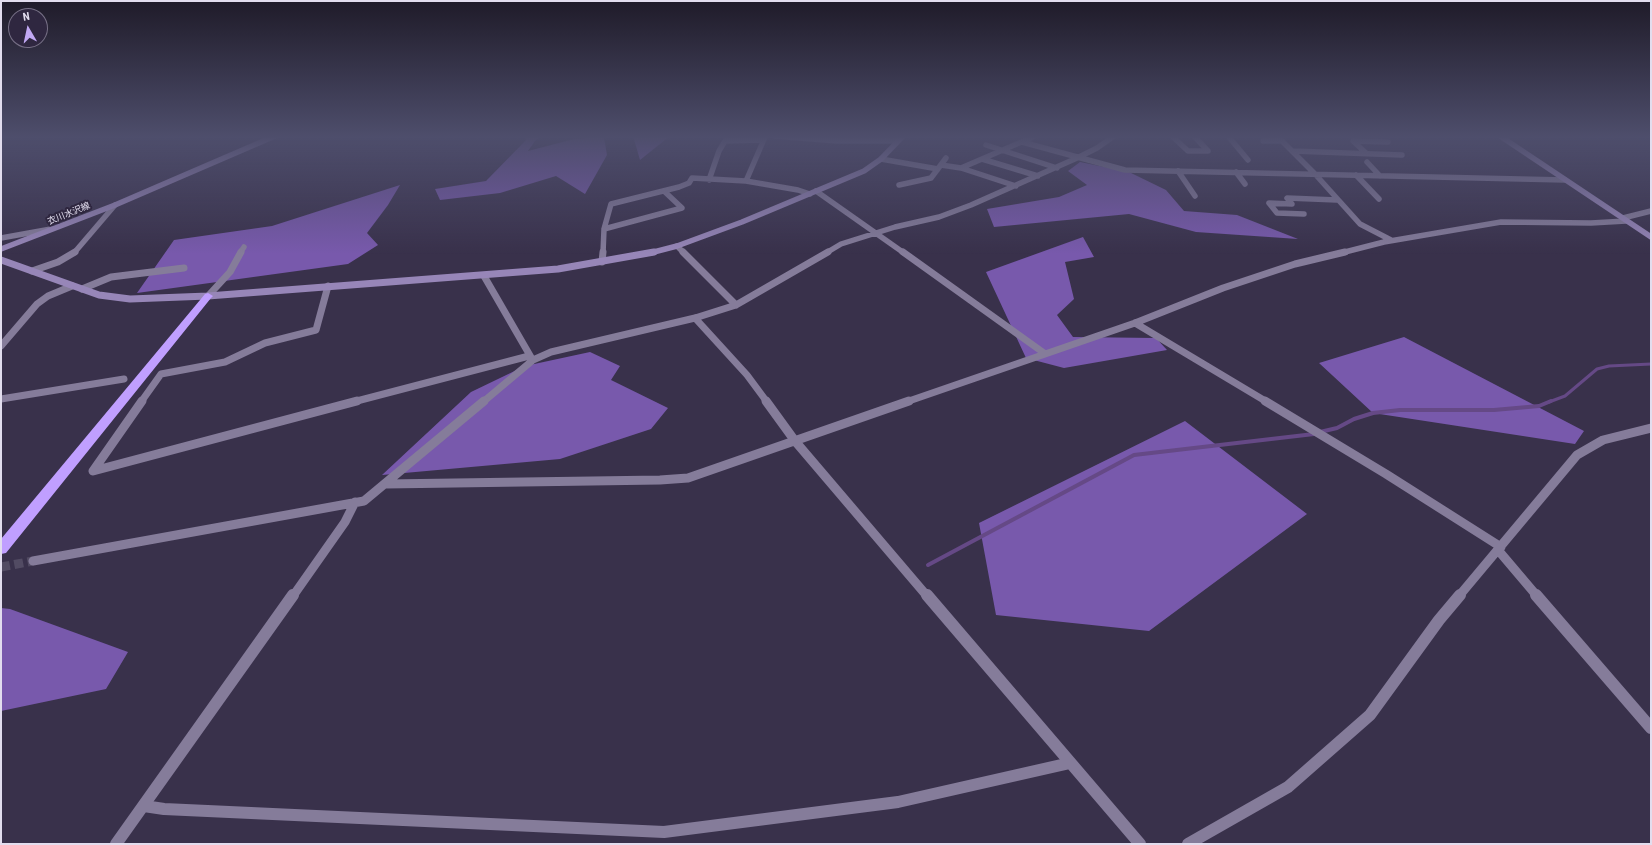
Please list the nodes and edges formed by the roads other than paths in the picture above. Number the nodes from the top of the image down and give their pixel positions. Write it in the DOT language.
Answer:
graph roads {
  1 [pos="183,175"];
  2 [pos="710,175"];
  3 [pos="748,175"];
  4 [pos="852,175"];
  5 [pos="933,175"];
  6 [pos="984,175"];
  7 [pos="1182,175"];
  8 [pos="1239,175"];
  9 [pos="1316,175"];
  10 [pos="1356,175"];
  11 [pos="1366,175"];
  12 [pos="1558,175"];
  13 [pos="1038,176"];
  14 [pos="1380,176"];
  15 [pos="709,180"];
  16 [pos="1565,180"];
  17 [pos="746,181"];
  18 [pos="1245,184"];
  19 [pos="899,185"];
  20 [pos="1016,186"];
  21 [pos="664,191"];
  22 [pos="813,193"];
  23 [pos="1195,196"];
  24 [pos="1379,199"];
  25 [pos="1336,200"];
  26 [pos="115,205"];
  27 [pos="1651,211"];
  28 [pos="1304,214"];
  29 [pos="1624,220"];
  30 [pos="58,228"];
  31 [pos="604,229"];
  32 [pos="877,233"];
  33 [pos="1649,235"];
  34 [pos="1,238"];
  35 [pos="1391,240"];
  36 [pos="676,246"];
  37 [pos="244,247"];
  38 [pos="1,249"];
  39 [pos="1,260"];
  40 [pos="602,262"];
  41 [pos="184,268"];
  42 [pos="32,271"];
  43 [pos="484,276"];
  44 [pos="72,286"];
  45 [pos="328,286"];
  46 [pos="82,289"];
  47 [pos="208,296"];
  48 [pos="736,305"];
  49 [pos="695,318"];
  50 [pos="1135,323"];
  51 [pos="1,346"];
  52 [pos="1044,353"];
  53 [pos="531,358"];
  54 [pos="124,379"];
  55 [pos="1,399"];
  56 [pos="1651,428"];
  57 [pos="795,441"];
  58 [pos="386,484"];
  59 [pos="355,502"];
  60 [pos="1,548"];
  61 [pos="1500,549"];
  62 [pos="34,561"];
  63 [pos="1651,728"];
  64 [pos="1070,762"];
  65 [pos="144,806"];
  66 [pos="116,844"];
  67 [pos="1140,844"];
  68 [pos="1188,844"];
  1 -- 26 [label="street, 衣川水沢線"];
  2 -- 15 [label="street"];
  3 -- 17 [label="street"];
  4 -- 22 [label="street"];
  5 -- 19 [label="street"];
  6 -- 20 [label="street"];
  7 -- 23 [label="street"];
  8 -- 18 [label="street"];
  9 -- 25 [label="street"];
  10 -- 24 [label="street"];
  11 -- 14 [label="street"];
  12 -- 16 [label="street"];
  13 -- 20 [label="street"];
  14 -- 16 [label="street"];
  15 -- 17 [label="street"];
  15 -- 21 [label="street"];
  16 -- 29 [label="street"];
  17 -- 22 [label="street"];
  20 -- 32 [label="street"];
  21 -- 31 [label="street"];
  21 -- 31 [label="street"];
  22 -- 32 [label="street"];
  22 -- 36 [label="street"];
  25 -- 28 [label="street"];
  25 -- 35 [label="street"];
  26 -- 30 [label="street, 衣川水沢線"];
  26 -- 42 [label="street"];
  27 -- 29 [label="street"];
  29 -- 33 [label="street"];
  29 -- 35 [label="street"];
  30 -- 34 [label="street"];
  30 -- 38 [label="street, 衣川水沢線"];
  31 -- 40 [label="street"];
  32 -- 48 [label="street"];
  32 -- 52 [label="street"];
  35 -- 50 [label="street"];
  36 -- 40 [label="street"];
  36 -- 48 [label="street"];
  37 -- 47 [label="street"];
  39 -- 42 [label="street"];
  40 -- 43 [label="street"];
  41 -- 46 [label="street"];
  42 -- 44 [label="street"];
  43 -- 45 [label="street"];
  43 -- 53 [label="street"];
  44 -- 46 [label="street"];
  44 -- 51 [label="street"];
  45 -- 47 [label="street"];
  45 -- 53 [label="street"];
  46 -- 47 [label="street"];
  47 -- 60 [label="highway"];
  48 -- 49 [label="street"];
  49 -- 53 [label="street"];
  49 -- 57 [label="street"];
  50 -- 52 [label="street"];
  50 -- 61 [label="street"];
  52 -- 57 [label="street"];
  53 -- 58 [label="street"];
  54 -- 55 [label="street"];
  56 -- 61 [label="street"];
  57 -- 58 [label="street"];
  57 -- 64 [label="street"];
  58 -- 59 [label="street"];
  59 -- 62 [label="street"];
  59 -- 65 [label="street"];
  61 -- 63 [label="street"];
  61 -- 68 [label="street"];
  64 -- 65 [label="street"];
  64 -- 67 [label="street"];
  65 -- 66 [label="street"];
}
